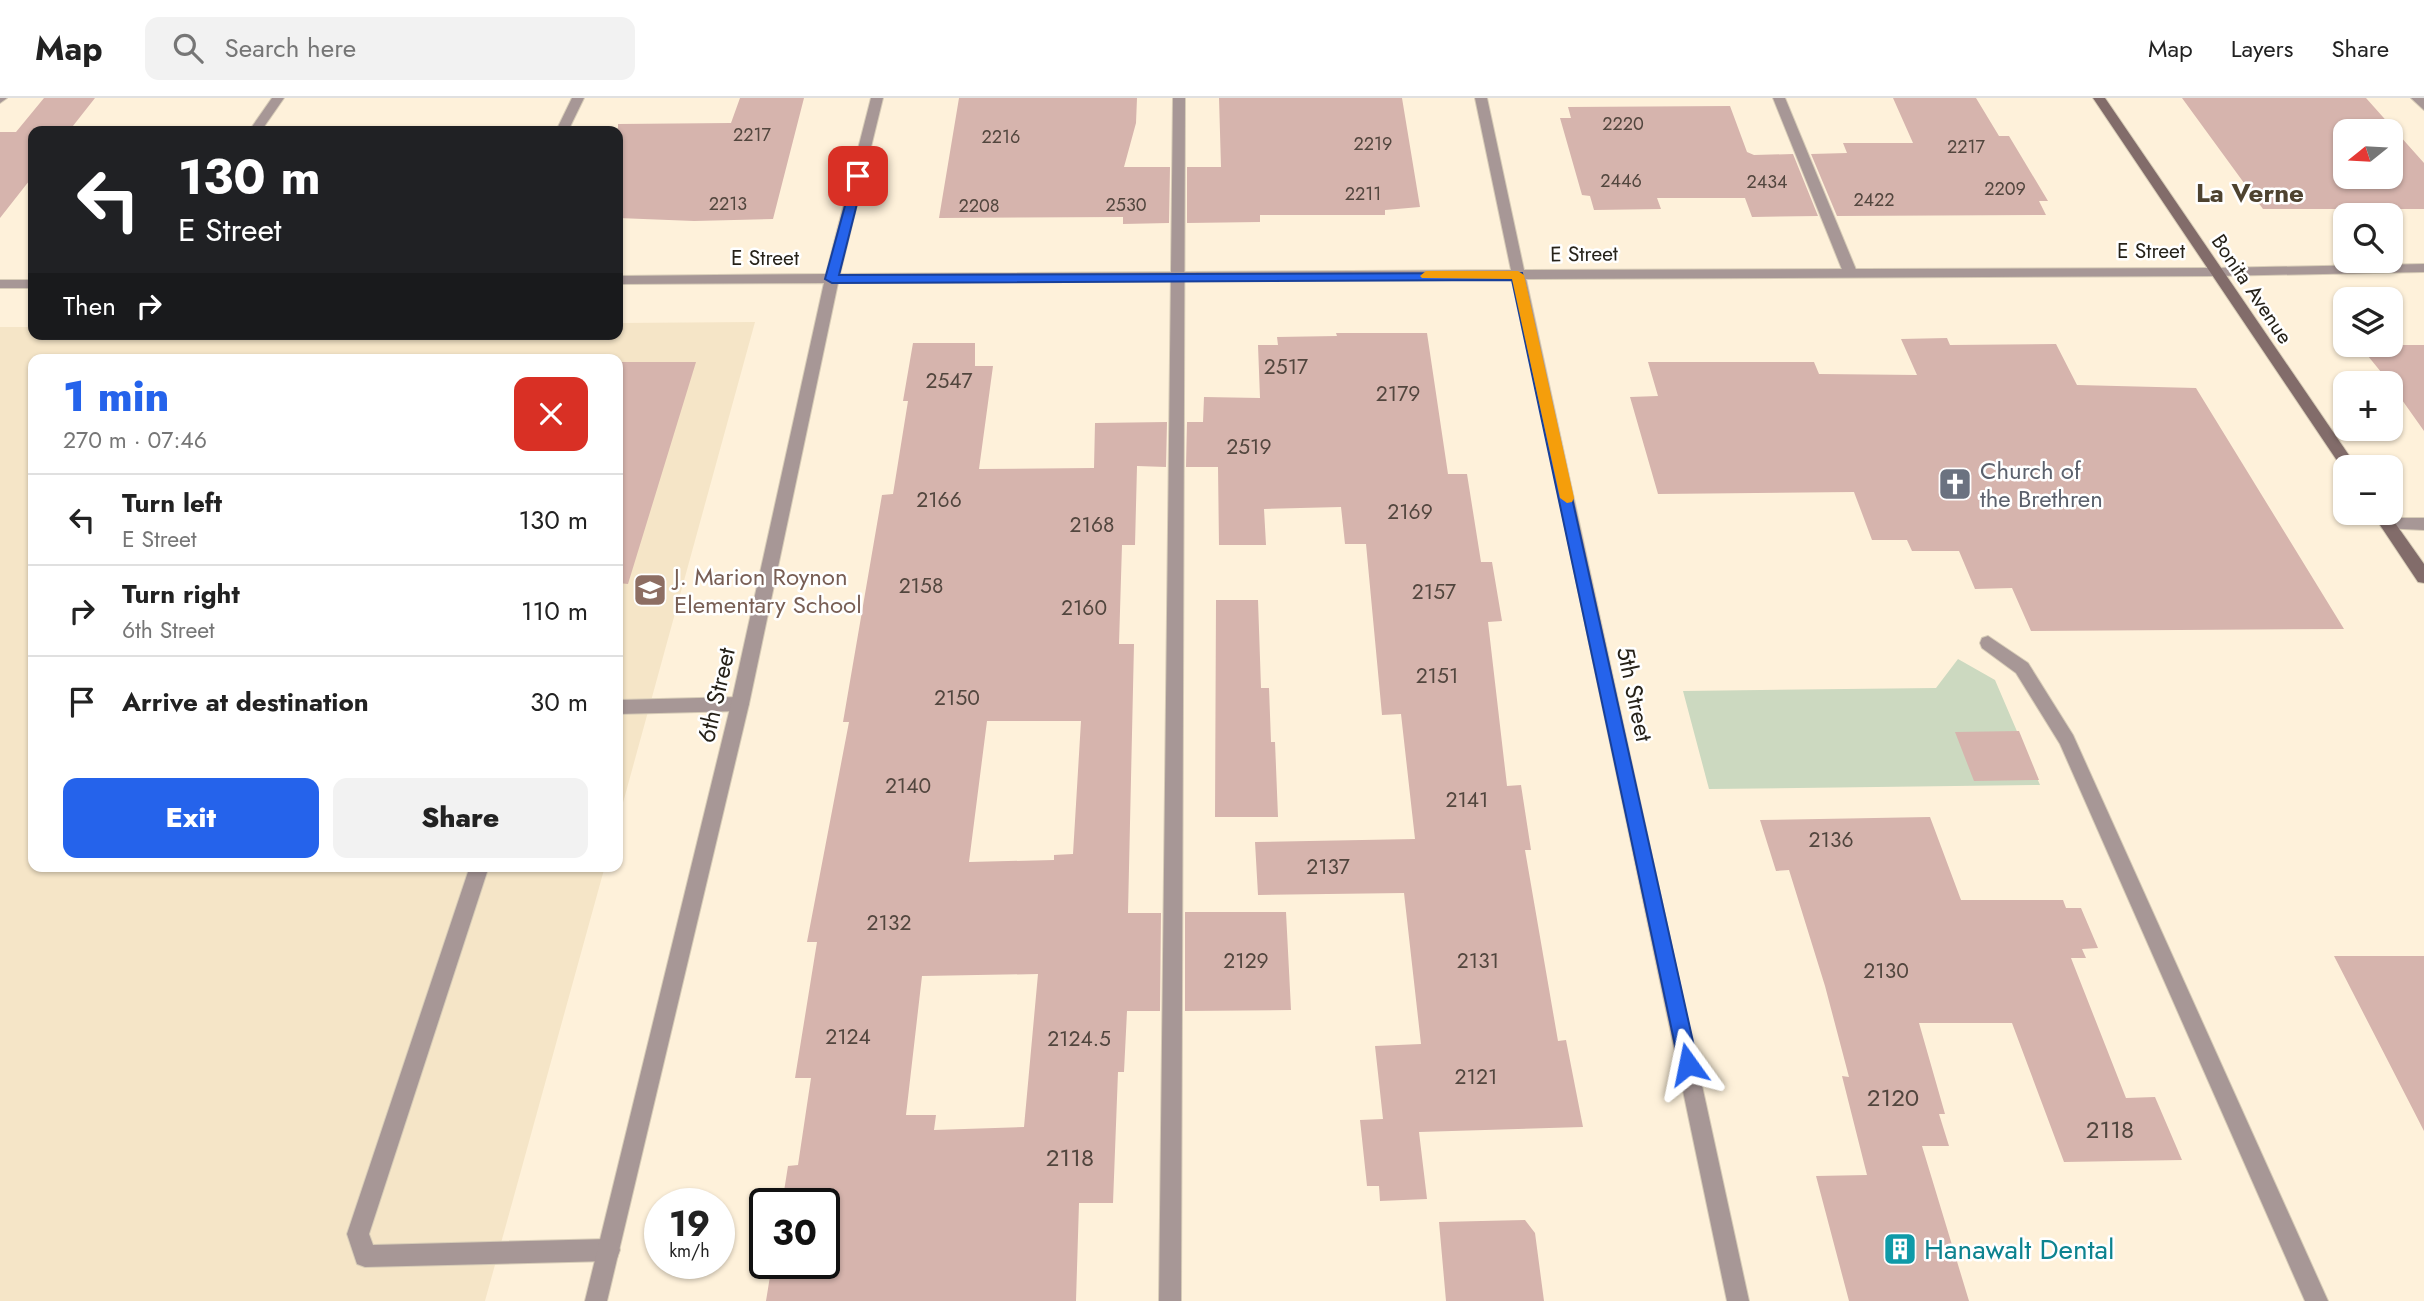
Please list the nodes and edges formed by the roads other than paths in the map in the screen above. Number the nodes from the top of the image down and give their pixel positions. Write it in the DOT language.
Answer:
graph roads {
  1 [pos="278,98"];
  2 [pos="578,98"];
  3 [pos="877,98"];
  4 [pos="1179,98"];
  5 [pos="1481,98"];
  6 [pos="1779,98"];
  7 [pos="2099,98"];
  8 [pos="2417,98"];
  9 [pos="2424,106"];
  10 [pos="258,126"];
  11 [pos="564,126"];
  12 [pos="2424,268"];
  13 [pos="1850,272"];
  14 [pos="2215,272"];
  15 [pos="1518,275"];
  16 [pos="1175,276"];
  17 [pos="832,279"];
  18 [pos="623,280"];
  19 [pos="0,284"];
  20 [pos="28,284"];
  21 [pos="2341,455"];
  22 [pos="2403,521"];
  23 [pos="2424,524"];
  24 [pos="2389,525"];
  25 [pos="2424,577"];
  26 [pos="1988,643"];
  27 [pos="740,704"];
  28 [pos="623,707"];
  29 [pos="478,872"];
  30 [pos="608,1250"];
  31 [pos="596,1301"];
  32 [pos="1170,1301"];
  33 [pos="1738,1301"];
  34 [pos="2317,1301"];
  1 -- 10 [label="street"];
  2 -- 11 [label="street"];
  3 -- 17 [label="street, 6th Street"];
  4 -- 16 [label="street"];
  5 -- 15 [label="street, 5th Street"];
  6 -- 13 [label="street"];
  7 -- 14 [label="main road, Bonita Avenue"];
  8 -- 9 [label="street"];
  12 -- 14 [label="street, E Street"];
  13 -- 14 [label="street, E Street"];
  13 -- 15 [label="street, E Street"];
  14 -- 21 [label="main road, Bonita Avenue"];
  15 -- 16 [label="street, E Street"];
  15 -- 33 [label="street, 5th Street"];
  16 -- 17 [label="street, E Street"];
  16 -- 32 [label="street"];
  17 -- 18 [label="street, E Street"];
  17 -- 27 [label="street, 6th Street"];
  19 -- 20 [label="street"];
  22 -- 23 [label="street"];
  24 -- 25 [label="main road"];
  26 -- 34 [label="street"];
  27 -- 28 [label="street"];
  27 -- 30 [label="street, 6th Street"];
  29 -- 30 [label="street"];
  30 -- 31 [label="street, 6th Street"];
}
